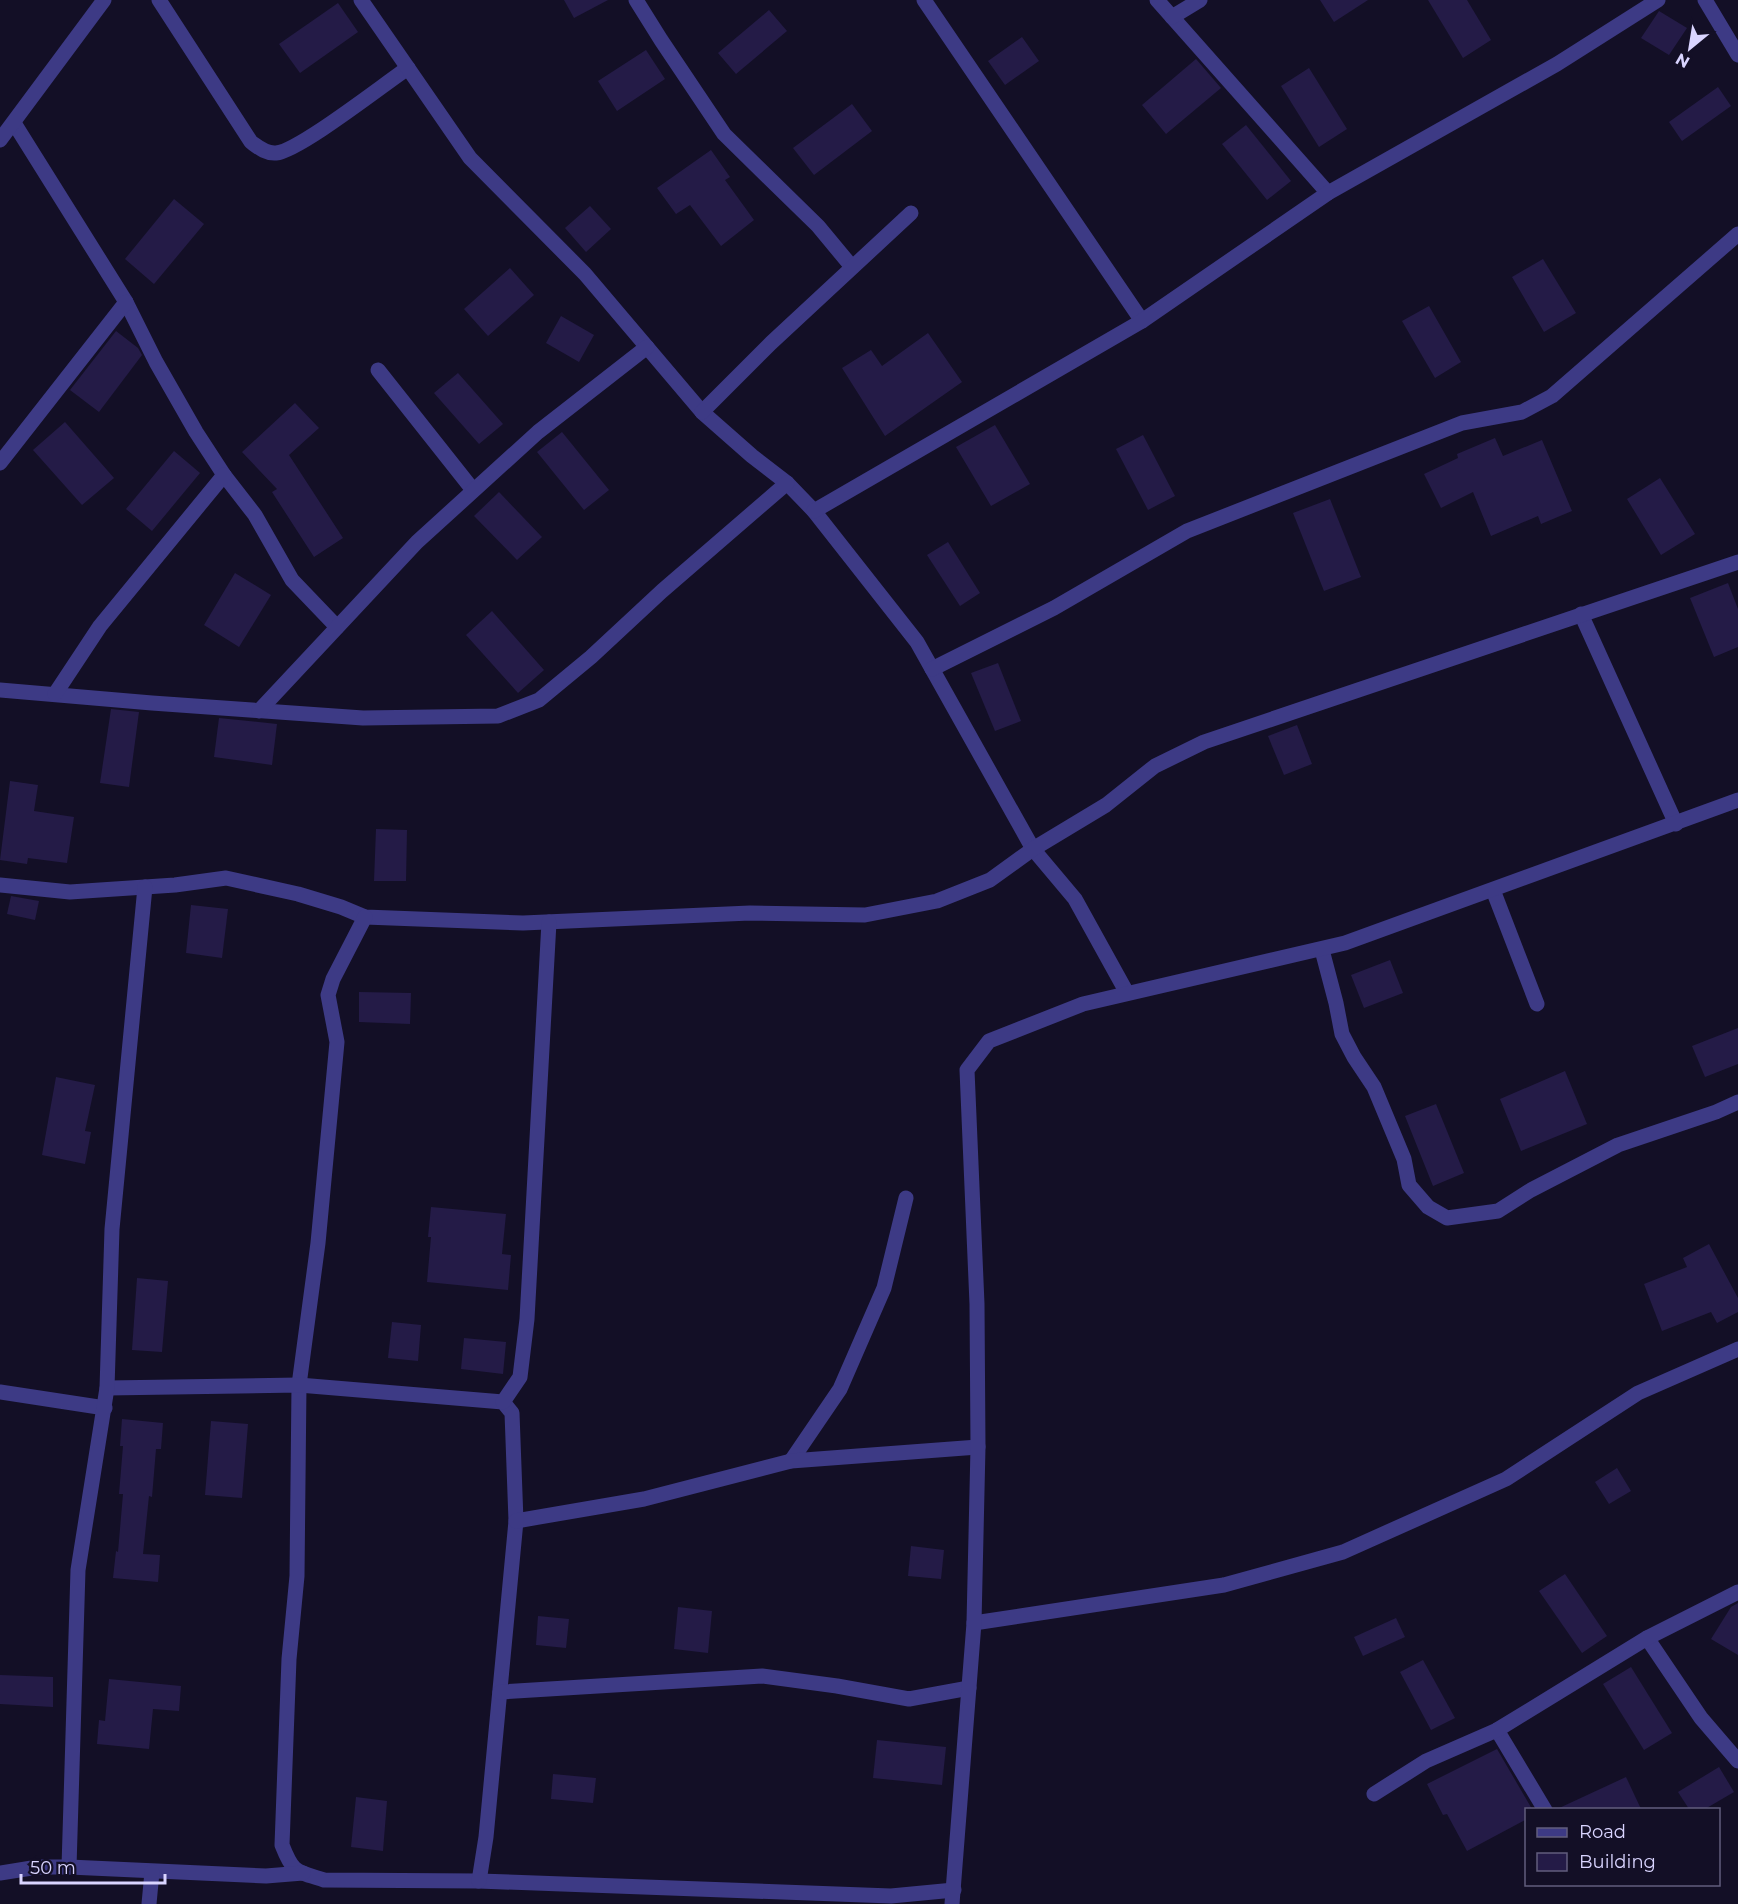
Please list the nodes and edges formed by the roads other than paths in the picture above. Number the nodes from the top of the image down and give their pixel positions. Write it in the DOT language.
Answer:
graph roads {
  1 [pos="104,0"];
  2 [pos="159,0"];
  3 [pos="361,0"];
  4 [pos="636,0"];
  5 [pos="924,0"];
  6 [pos="1157,0"];
  7 [pos="1200,0"];
  8 [pos="1658,0"];
  9 [pos="1705,0"];
  10 [pos="1172,17"];
  11 [pos="1738,55"];
  12 [pos="408,68"];
  13 [pos="14,123"];
  14 [pos="0,140"];
  15 [pos="1328,193"];
  16 [pos="911,213"];
  17 [pos="1738,234"];
  18 [pos="852,267"];
  19 [pos="126,302"];
  20 [pos="1142,321"];
  21 [pos="647,347"];
  22 [pos="378,370"];
  23 [pos="702,412"];
  24 [pos="0,463"];
  25 [pos="224,475"];
  26 [pos="787,483"];
  27 [pos="473,490"];
  28 [pos="814,511"];
  29 [pos="1738,562"];
  30 [pos="1581,614"];
  31 [pos="337,627"];
  32 [pos="932,669"];
  33 [pos="0,690"];
  34 [pos="55,694"];
  35 [pos="259,711"];
  36 [pos="1738,801"];
  37 [pos="1676,824"];
  38 [pos="1033,849"];
  39 [pos="0,885"];
  40 [pos="145,887"];
  41 [pos="1493,890"];
  42 [pos="364,917"];
  43 [pos="549,922"];
  44 [pos="1322,950"];
  45 [pos="1127,993"];
  46 [pos="1537,1004"];
  47 [pos="1738,1102"];
  48 [pos="906,1198"];
  49 [pos="1738,1349"];
  50 [pos="299,1385"];
  51 [pos="108,1388"];
  52 [pos="0,1392"];
  53 [pos="503,1402"];
  54 [pos="105,1408"];
  55 [pos="978,1447"];
  56 [pos="791,1461"];
  57 [pos="516,1521"];
  58 [pos="1738,1592"];
  59 [pos="974,1623"];
  60 [pos="1647,1638"];
  61 [pos="969,1688"];
  62 [pos="500,1692"];
  63 [pos="1497,1730"];
  64 [pos="1738,1761"];
  65 [pos="1374,1794"];
  66 [pos="1544,1808"];
  67 [pos="69,1867"];
  68 [pos="152,1872"];
  69 [pos="0,1873"];
  70 [pos="303,1873"];
  71 [pos="479,1881"];
  72 [pos="953,1897"];
  73 [pos="149,1904"];
  1 -- 13 [label="street"];
  2 -- 12 [label="street"];
  3 -- 12 [label="street"];
  4 -- 18 [label="street"];
  5 -- 20 [label="street"];
  6 -- 10 [label="street"];
  7 -- 10 [label="street"];
  8 -- 15 [label="street"];
  9 -- 11 [label="street"];
  10 -- 15 [label="street"];
  12 -- 21 [label="street"];
  13 -- 14 [label="street"];
  13 -- 19 [label="street"];
  15 -- 20 [label="street"];
  16 -- 18 [label="street"];
  17 -- 32 [label="street"];
  18 -- 23 [label="street"];
  19 -- 24 [label="street"];
  19 -- 25 [label="street"];
  20 -- 28 [label="street"];
  21 -- 23 [label="street"];
  21 -- 27 [label="street"];
  22 -- 27 [label="street"];
  23 -- 26 [label="street"];
  25 -- 31 [label="street"];
  25 -- 34 [label="street"];
  26 -- 28 [label="street"];
  26 -- 35 [label="street"];
  27 -- 31 [label="street"];
  28 -- 32 [label="street"];
  29 -- 30 [label="street"];
  30 -- 37 [label="street"];
  30 -- 38 [label="street"];
  31 -- 35 [label="street"];
  32 -- 38 [label="street"];
  33 -- 34 [label="street"];
  34 -- 35 [label="street"];
  36 -- 37 [label="street"];
  37 -- 41 [label="street"];
  38 -- 43 [label="street"];
  38 -- 45 [label="street"];
  39 -- 40 [label="street"];
  40 -- 42 [label="street"];
  40 -- 51 [label="street"];
  41 -- 44 [label="street"];
  41 -- 46 [label="street"];
  42 -- 43 [label="street"];
  42 -- 50 [label="street"];
  43 -- 53 [label="street"];
  44 -- 45 [label="street"];
  44 -- 47 [label="street"];
  45 -- 55 [label="street"];
  48 -- 56 [label="street"];
  49 -- 59 [label="street"];
  50 -- 51 [label="street"];
  50 -- 53 [label="street"];
  50 -- 70 [label="street"];
  51 -- 54 [label="street"];
  52 -- 54 [label="street"];
  53 -- 57 [label="street"];
  54 -- 67 [label="street"];
  55 -- 56 [label="street"];
  55 -- 59 [label="street"];
  56 -- 57 [label="street"];
  57 -- 62 [label="street"];
  58 -- 60 [label="street"];
  59 -- 61 [label="street"];
  60 -- 63 [label="street"];
  60 -- 64 [label="street"];
  61 -- 62 [label="street"];
  61 -- 72 [label="street"];
  62 -- 71 [label="street"];
  63 -- 65 [label="street"];
  63 -- 66 [label="street"];
  67 -- 68 [label="street"];
  67 -- 69 [label="street"];
  68 -- 70 [label="street"];
  68 -- 73 [label="street"];
  70 -- 71 [label="street"];
  71 -- 72 [label="street"];
}
